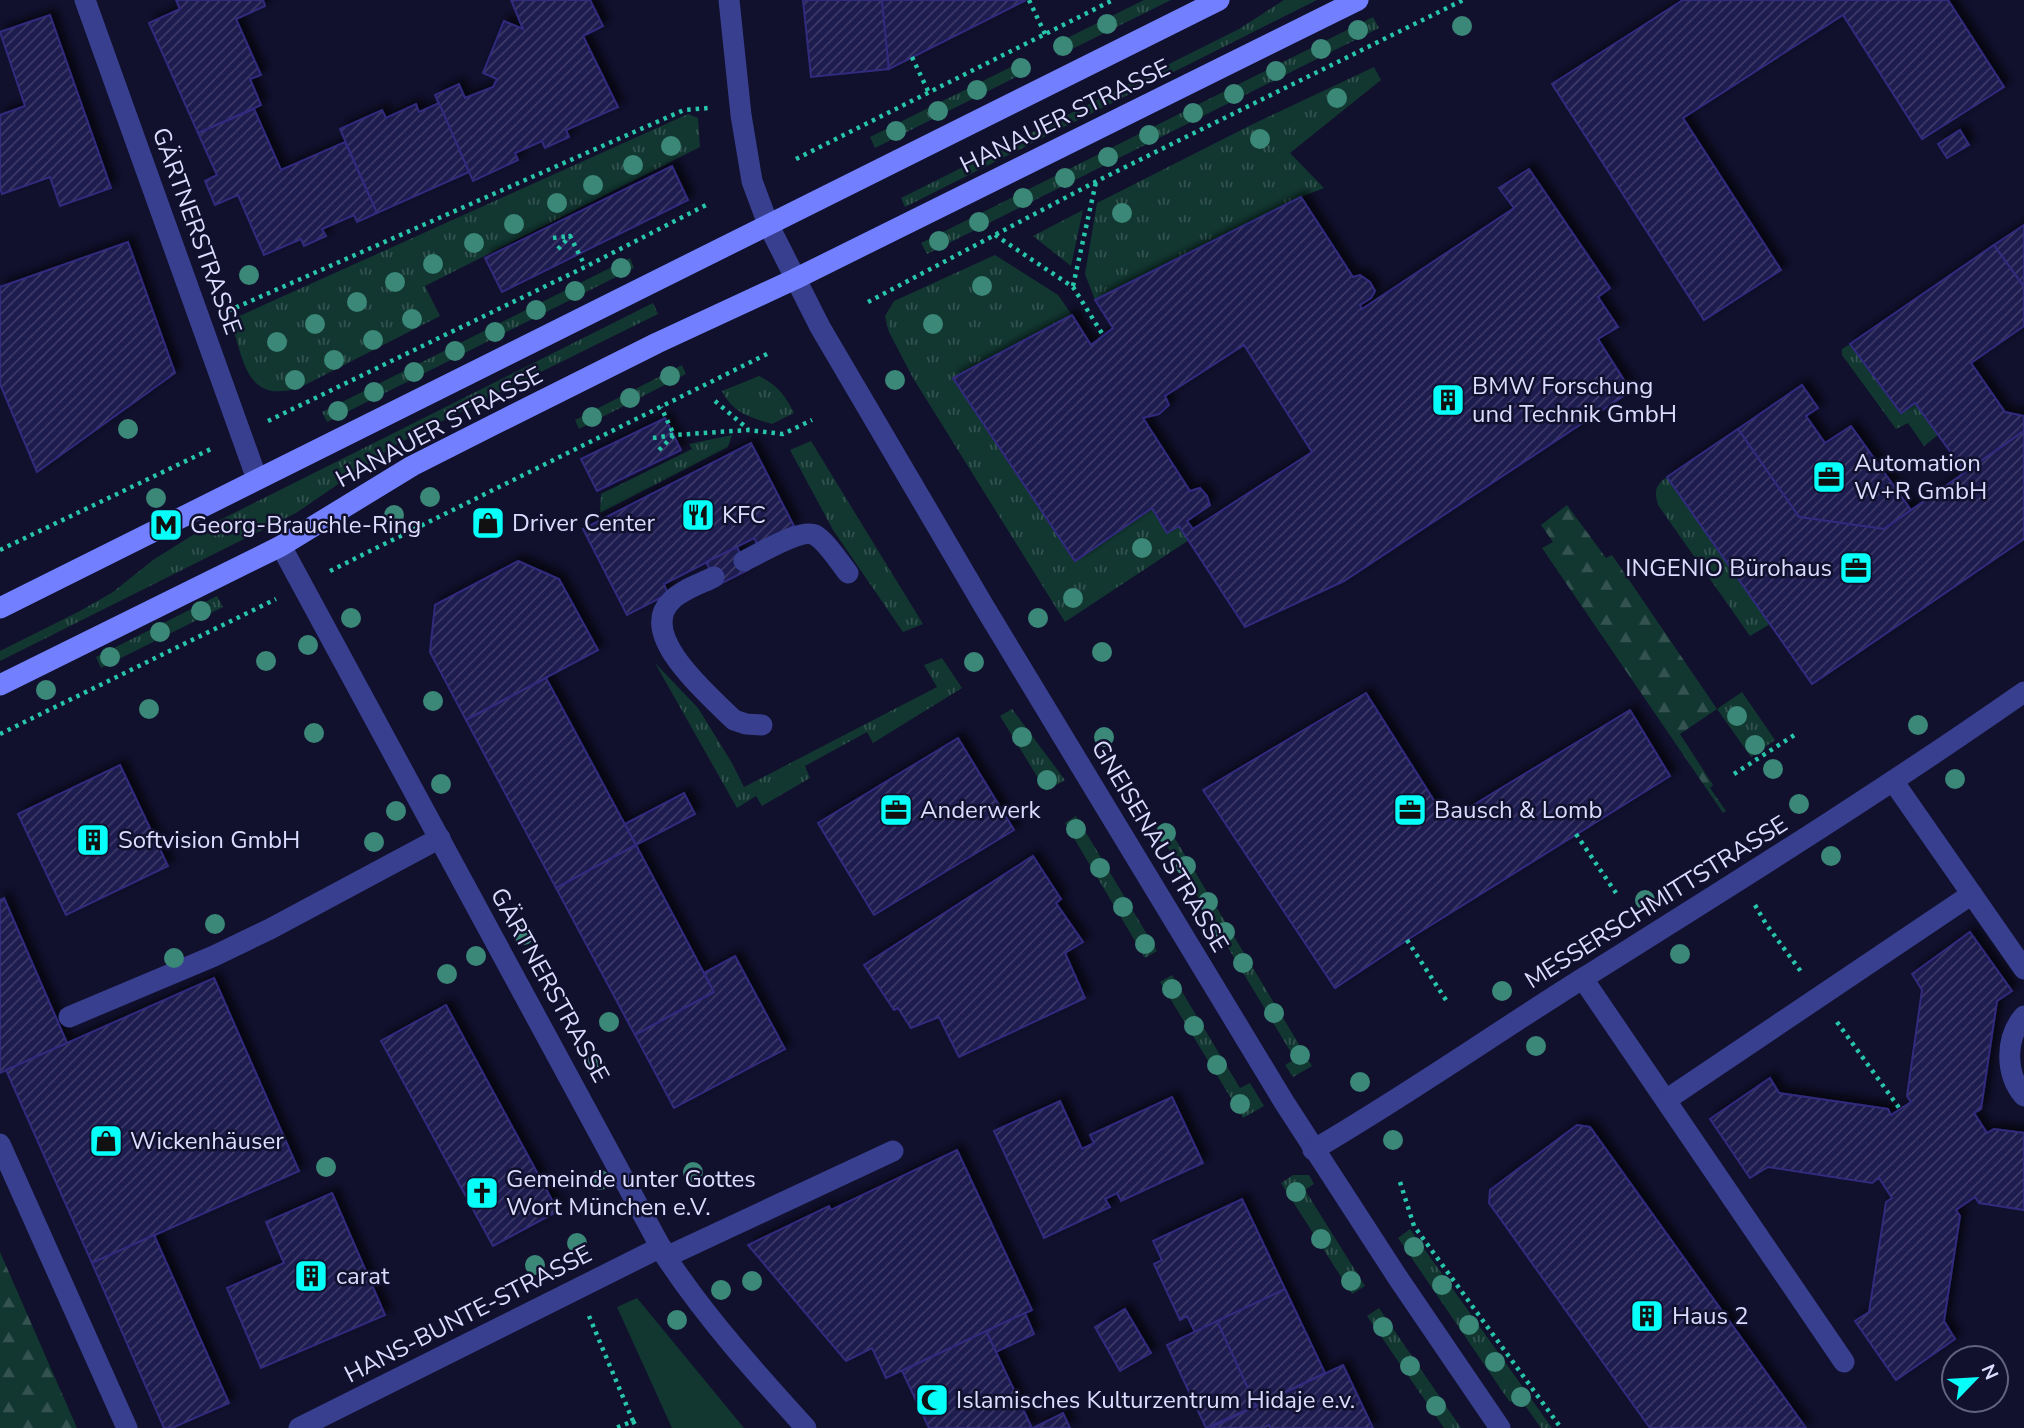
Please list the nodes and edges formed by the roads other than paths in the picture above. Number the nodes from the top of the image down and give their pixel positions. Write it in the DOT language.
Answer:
graph roads {
  1 [pos="85,0"];
  2 [pos="729,0"];
  3 [pos="1219,0"];
  4 [pos="1358,0"];
  5 [pos="768,224"];
  6 [pos="795,279"];
  7 [pos="257,479"];
  8 [pos="281,546"];
  9 [pos="744,561"];
  10 [pos="848,573"];
  11 [pos="714,577"];
  12 [pos="0,608"];
  13 [pos="0,685"];
  14 [pos="2024,692"];
  15 [pos="762,725"];
  16 [pos="1893,781"];
  17 [pos="440,838"];
  18 [pos="1972,894"];
  19 [pos="2024,970"];
  20 [pos="1583,979"];
  21 [pos="2024,1016"];
  22 [pos="69,1017"];
  23 [pos="2024,1096"];
  24 [pos="1666,1100"];
  25 [pos="0,1144"];
  26 [pos="1313,1150"];
  27 [pos="893,1151"];
  28 [pos="664,1252"];
  29 [pos="1844,1362"];
  30 [pos="127,1428"];
  31 [pos="299,1428"];
  32 [pos="806,1428"];
  33 [pos="1500,1428"];
  1 -- 7 [label="street, GÄRTNERSTRASSE"];
  2 -- 5 [label="street"];
  3 -- 5 [label="main road, HANAUER STRASSE"];
  4 -- 6 [label="main road, HANAUER STRASSE"];
  5 -- 6 [label="street"];
  5 -- 7 [label="main road, HANAUER STRASSE"];
  6 -- 8 [label="main road, HANAUER STRASSE"];
  6 -- 26 [label="street, GNEISENAUSTRASSE"];
  7 -- 12 [label="main road, HANAUER STRASSE"];
  8 -- 13 [label="main road, HANAUER STRASSE"];
  8 -- 17 [label="street, GÄRTNERSTRASSE"];
  9 -- 10 [label="street"];
  11 -- 15 [label="street"];
  14 -- 16 [label="street, MESSERSCHMITTSTRASSE"];
  16 -- 18 [label="street"];
  16 -- 20 [label="street, MESSERSCHMITTSTRASSE"];
  17 -- 22 [label="street"];
  17 -- 28 [label="street, GÄRTNERSTRASSE"];
  18 -- 19 [label="street"];
  18 -- 24 [label="street"];
  20 -- 24 [label="street"];
  20 -- 26 [label="street, MESSERSCHMITTSTRASSE"];
  21 -- 23 [label="street"];
  24 -- 29 [label="street"];
  25 -- 30 [label="street"];
  26 -- 33 [label="street, GNEISENAUSTRASSE"];
  27 -- 28 [label="street, HANS-BUNTE-STRASSE"];
  28 -- 31 [label="street, HANS-BUNTE-STRASSE"];
  28 -- 32 [label="street, GÄRTNERSTRASSE"];
}
